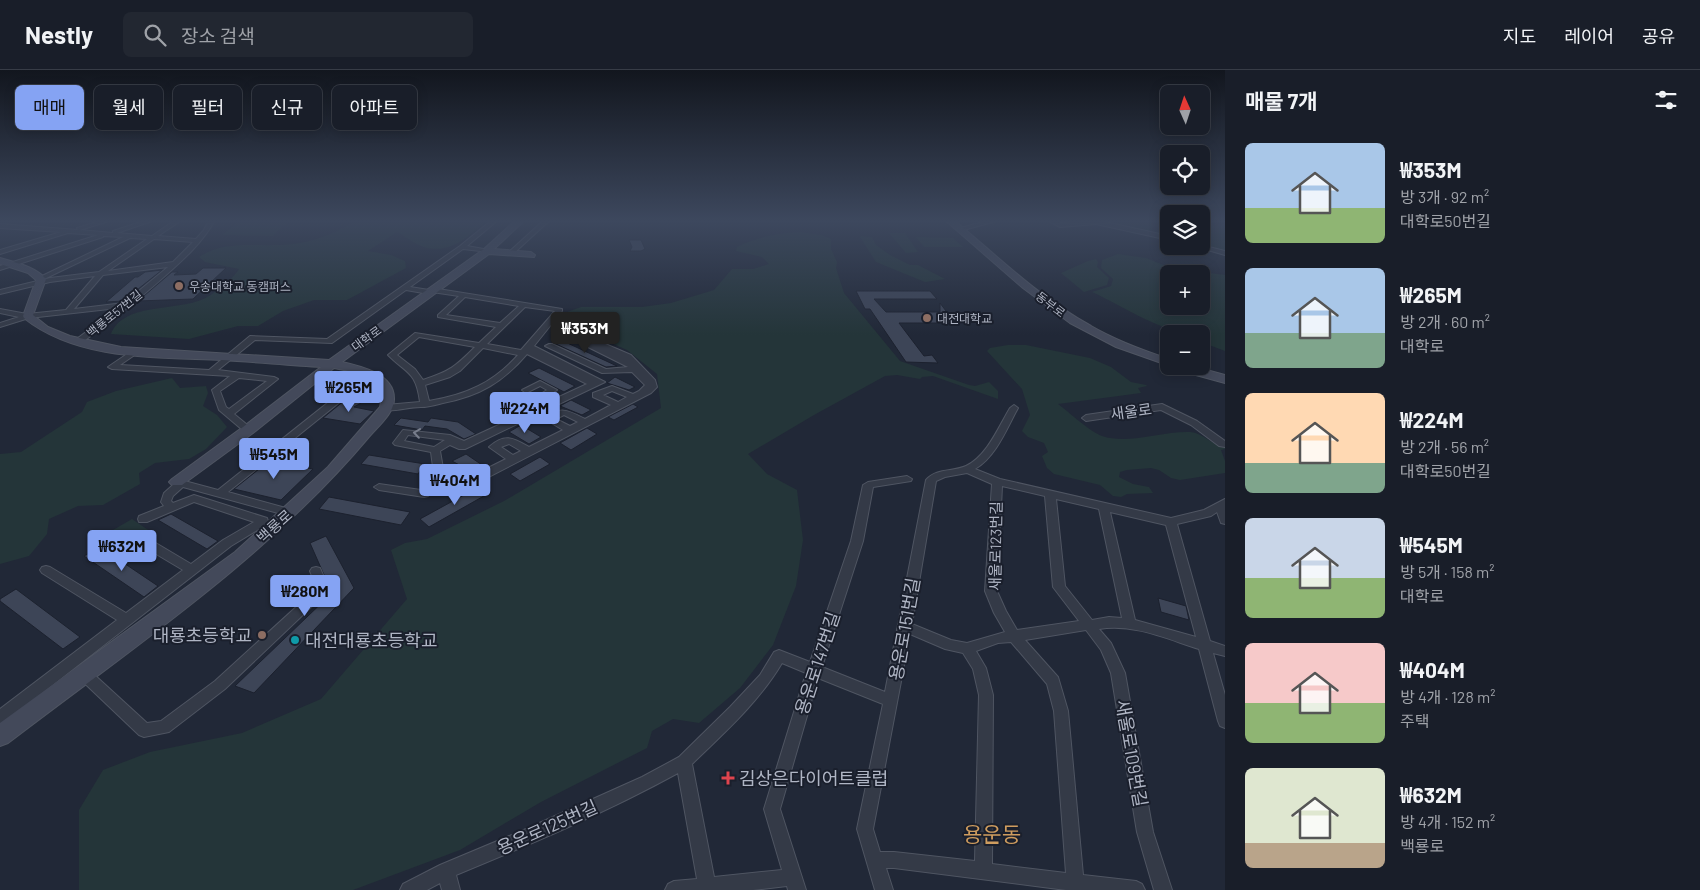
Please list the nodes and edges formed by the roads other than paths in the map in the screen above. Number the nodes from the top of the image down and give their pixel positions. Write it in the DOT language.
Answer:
graph roads {
  1 [pos="24,258"];
  2 [pos="85,258"];
  3 [pos="123,258"];
  4 [pos="179,258"];
  5 [pos="448,258"];
  6 [pos="477,258"];
  7 [pos="995,258"];
  8 [pos="4,264"];
  9 [pos="173,264"];
  10 [pos="102,272"];
  11 [pos="42,280"];
  12 [pos="406,288"];
  13 [pos="431,291"];
  14 [pos="0,292"];
  15 [pos="464,295"];
  16 [pos="524,304"];
  17 [pos="127,305"];
  18 [pos="0,311"];
  19 [pos="68,312"];
  20 [pos="28,316"];
  21 [pos="0,325"];
  22 [pos="502,326"];
  23 [pos="78,341"];
  24 [pos="483,346"];
  25 [pos="549,346"];
  26 [pos="526,350"];
  27 [pos="133,352"];
  28 [pos="230,357"];
  29 [pos="1160,360"];
  30 [pos="332,364"];
  31 [pos="635,369"];
  32 [pos="605,371"];
  33 [pos="211,372"];
  34 [pos="237,375"];
  35 [pos="1210,375"];
  36 [pos="591,379"];
  37 [pos="1225,379"];
  38 [pos="378,382"];
  39 [pos="422,383"];
  40 [pos="540,397"];
  41 [pos="634,397"];
  42 [pos="425,405"];
  43 [pos="552,405"];
  44 [pos="618,405"];
  45 [pos="386,408"];
  46 [pos="1014,408"];
  47 [pos="230,413"];
  48 [pos="1086,418"];
  49 [pos="585,422"];
  50 [pos="248,430"];
  51 [pos="570,430"];
  52 [pos="1225,444"];
  53 [pos="435,450"];
  54 [pos="528,451"];
  55 [pos="513,459"];
  56 [pos="967,469"];
  57 [pos="907,479"];
  58 [pos="179,482"];
  59 [pos="997,482"];
  60 [pos="379,488"];
  61 [pos="220,493"];
  62 [pos="1050,494"];
  63 [pos="1222,504"];
  64 [pos="172,507"];
  65 [pos="1104,507"];
  66 [pos="289,512"];
  67 [pos="1225,520"];
  68 [pos="148,522"];
  69 [pos="1171,522"];
  70 [pos="145,542"];
  71 [pos="46,570"];
  72 [pos="192,570"];
  73 [pos="316,571"];
  74 [pos="127,620"];
  75 [pos="1129,623"];
  76 [pos="1086,624"];
  77 [pos="905,627"];
  78 [pos="1014,636"];
  79 [pos="1204,645"];
  80 [pos="967,648"];
  81 [pos="1225,651"];
  82 [pos="814,670"];
  83 [pos="83,673"];
  84 [pos="891,701"];
  85 [pos="0,717"];
  86 [pos="1225,721"];
  87 [pos="0,736"];
  88 [pos="684,762"];
  89 [pos="875,860"];
  90 [pos="446,871"];
  91 [pos="983,871"];
  92 [pos="1075,882"];
  93 [pos="795,883"];
  94 [pos="707,886"];
  95 [pos="409,890"];
  96 [pos="451,890"];
  97 [pos="674,890"];
  98 [pos="884,890"];
  99 [pos="1136,890"];
  100 [pos="1163,890"];
  1 -- 8 [label="street"];
  2 -- 11 [label="street"];
  3 -- 10 [label="street"];
  4 -- 9 [label="street, 백룡로57번길"];
  5 -- 12 [label="street"];
  6 -- 13 [label="main road, 대학로"];
  7 -- 29 [label="main road, 동부로"];
  8 -- 11 [label="main road"];
  9 -- 10 [label="street"];
  9 -- 17 [label="street, 백룡로57번길"];
  10 -- 11 [label="street"];
  10 -- 19 [label="street"];
  11 -- 14 [label="street"];
  11 -- 20 [label="main road"];
  12 -- 13 [label="street"];
  12 -- 28 [label="street"];
  13 -- 15 [label="street"];
  13 -- 30 [label="main road, 대학로"];
  15 -- 16 [label="street"];
  15 -- 22 [label="street"];
  16 -- 22 [label="street"];
  16 -- 26 [label="street"];
  17 -- 19 [label="street"];
  17 -- 23 [label="street, 백룡로57번길"];
  18 -- 20 [label="street"];
  19 -- 20 [label="street"];
  20 -- 21 [label="street"];
  20 -- 23 [label="main road"];
  22 -- 24 [label="street"];
  23 -- 27 [label="main road"];
  24 -- 26 [label="street"];
  24 -- 39 [label="street"];
  24 -- 39 [label="street"];
  25 -- 32 [label="street"];
  26 -- 36 [label="street"];
  26 -- 42 [label="street"];
  27 -- 28 [label="main road"];
  27 -- 33 [label="street"];
  28 -- 30 [label="main road"];
  28 -- 33 [label="street"];
  30 -- 38 [label="main road"];
  30 -- 50 [label="main road, 대학로"];
  31 -- 32 [label="street"];
  31 -- 41 [label="street"];
  31 -- 55 [label="street"];
  32 -- 36 [label="street"];
  33 -- 34 [label="street"];
  34 -- 47 [label="street"];
  34 -- 47 [label="street"];
  35 -- 37 [label="main road"];
  36 -- 43 [label="street"];
  38 -- 45 [label="main road"];
  38 -- 61 [label="street"];
  39 -- 42 [label="street"];
  40 -- 43 [label="street"];
  41 -- 44 [label="street"];
  41 -- 44 [label="street"];
  42 -- 45 [label="street"];
  43 -- 53 [label="street"];
  43 -- 53 [label="street, one-way"];
  44 -- 49 [label="street"];
  45 -- 66 [label="main road, 백룡로"];
  46 -- 56 [label="street, 용운로151번길"];
  47 -- 50 [label="street"];
  48 -- 52 [label="street, 새울로"];
  49 -- 51 [label="street"];
  49 -- 51 [label="street"];
  50 -- 58 [label="main road, 대학로"];
  51 -- 54 [label="street"];
  53 -- 60 [label="street"];
  54 -- 55 [label="street"];
  54 -- 55 [label="street"];
  56 -- 59 [label="street"];
  56 -- 77 [label="street, 용운로151번길"];
  57 -- 82 [label="street, 용운로147번길"];
  58 -- 61 [label="street"];
  58 -- 64 [label="street"];
  59 -- 62 [label="street"];
  59 -- 78 [label="street, 새울로123번길"];
  61 -- 66 [label="street"];
  62 -- 65 [label="street"];
  62 -- 76 [label="street"];
  63 -- 67 [label="street"];
  63 -- 69 [label="street"];
  64 -- 68 [label="street"];
  64 -- 72 [label="street"];
  65 -- 69 [label="street"];
  65 -- 75 [label="street"];
  66 -- 83 [label="main road, 백룡로"];
  69 -- 79 [label="street"];
  70 -- 72 [label="street"];
  71 -- 74 [label="street"];
  72 -- 74 [label="street"];
  73 -- 83 [label="street"];
  74 -- 85 [label="street"];
  75 -- 76 [label="street"];
  75 -- 79 [label="street"];
  76 -- 78 [label="street"];
  76 -- 100 [label="street, 새울로109번길"];
  77 -- 80 [label="street"];
  77 -- 84 [label="street, 용운로151번길"];
  78 -- 80 [label="street"];
  78 -- 92 [label="street"];
  79 -- 81 [label="street"];
  79 -- 86 [label="street"];
  80 -- 91 [label="street"];
  82 -- 84 [label="street, 용운로125번길"];
  82 -- 88 [label="street, 용운로125번길"];
  82 -- 93 [label="street, 용운로147번길"];
  83 -- 87 [label="main road, 백룡로"];
  84 -- 89 [label="street, 용운로151번길"];
  88 -- 90 [label="street, 용운로125번길"];
  88 -- 94 [label="street"];
  89 -- 91 [label="street"];
  89 -- 98 [label="street, 용운로151번길"];
  90 -- 95 [label="street, 용운로125번길"];
  90 -- 96 [label="street"];
  91 -- 92 [label="street"];
  92 -- 99 [label="street"];
  93 -- 94 [label="street, 용운로147번길"];
  94 -- 97 [label="street, 용운로147번길"];
}
